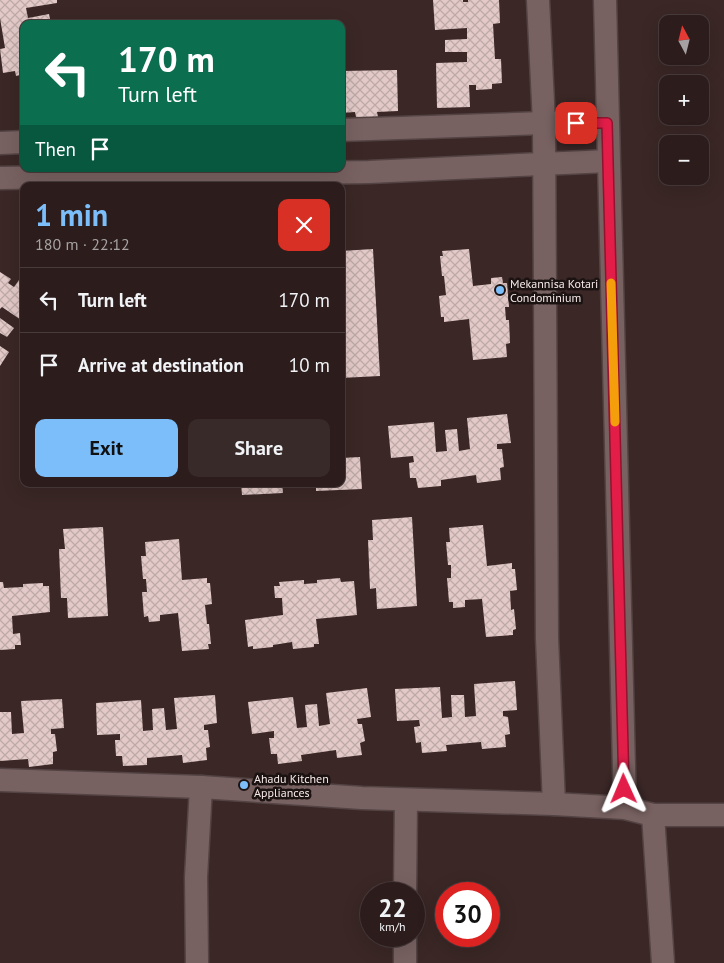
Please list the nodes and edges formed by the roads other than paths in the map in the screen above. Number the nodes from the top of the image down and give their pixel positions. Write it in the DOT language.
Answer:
graph roads {
  1 [pos="538,0"];
  2 [pos="605,0"];
  3 [pos="544,123"];
  4 [pos="607,123"];
  5 [pos="345,130"];
  6 [pos="20,142"];
  7 [pos="0,143"];
  8 [pos="608,161"];
  9 [pos="545,165"];
  10 [pos="0,178"];
  11 [pos="0,780"];
  12 [pos="201,787"];
  13 [pos="406,800"];
  14 [pos="554,804"];
  15 [pos="625,808"];
  16 [pos="653,815"];
  17 [pos="724,815"];
  18 [pos="406,882"];
  19 [pos="405,947"];
  20 [pos="198,963"];
  21 [pos="405,963"];
  22 [pos="663,963"];
  1 -- 3 [label="street"];
  2 -- 4 [label="street"];
  3 -- 4 [label="street"];
  3 -- 5 [label="street"];
  3 -- 9 [label="street"];
  4 -- 8 [label="street"];
  6 -- 7 [label="street"];
  8 -- 9 [label="street"];
  8 -- 15 [label="street"];
  9 -- 10 [label="street"];
  9 -- 14 [label="street"];
  11 -- 12 [label="street"];
  12 -- 13 [label="street"];
  12 -- 20 [label="street"];
  13 -- 14 [label="street"];
  13 -- 18 [label="street"];
  14 -- 15 [label="street"];
  15 -- 16 [label="street"];
  16 -- 17 [label="street"];
  16 -- 22 [label="street"];
  19 -- 21 [label="street"];
}
